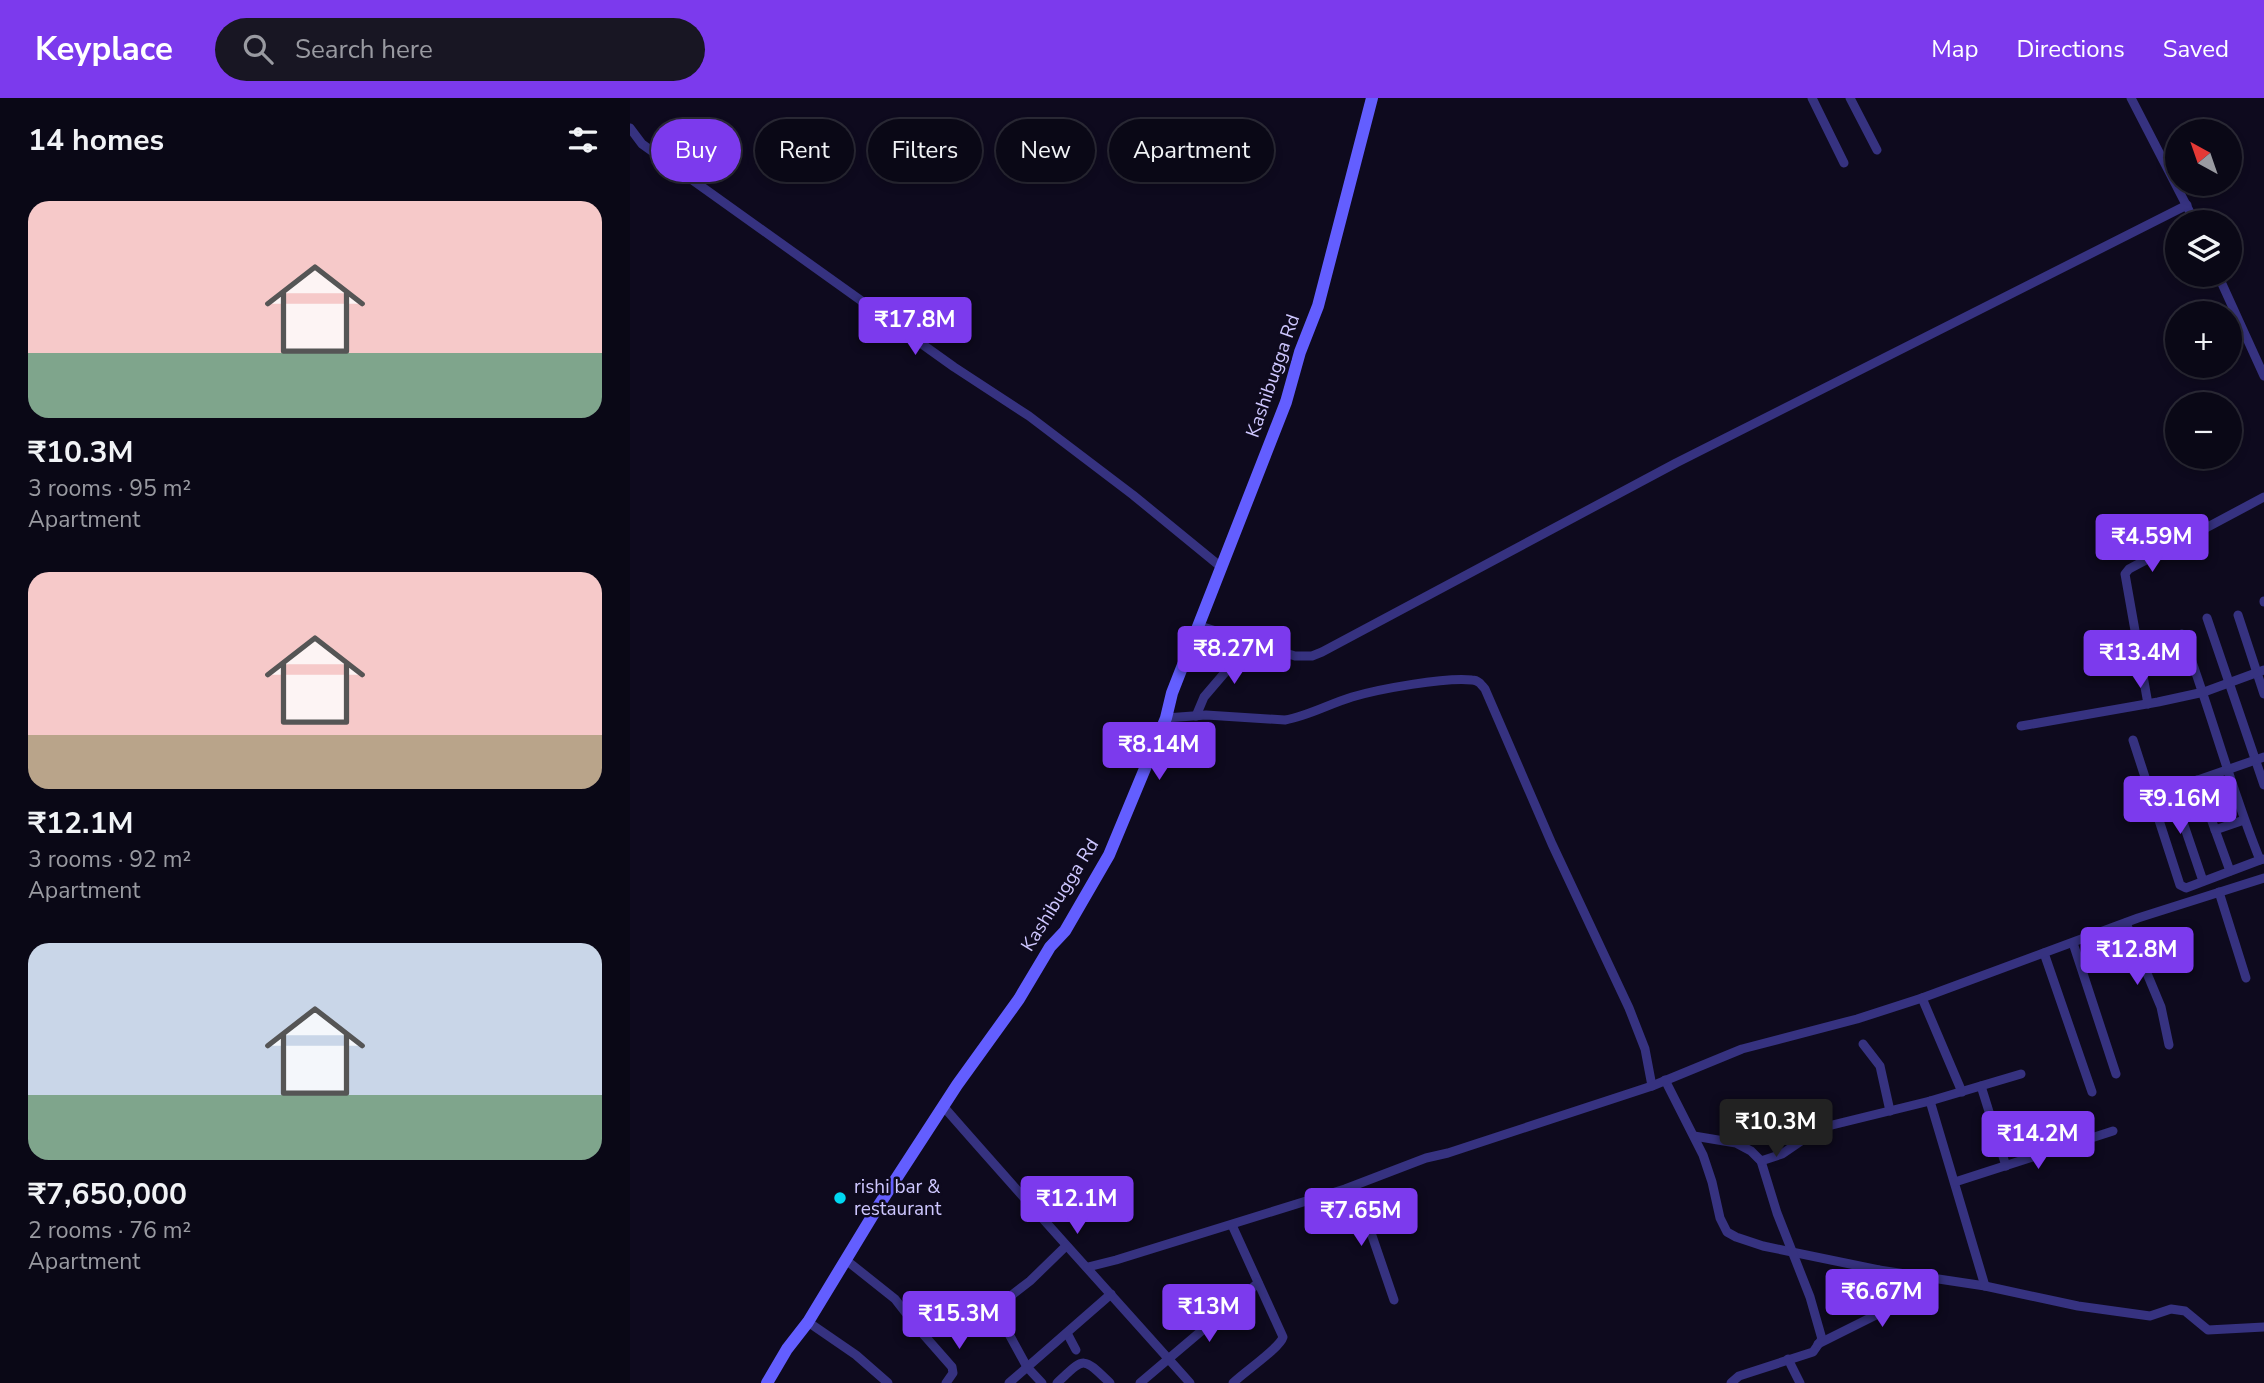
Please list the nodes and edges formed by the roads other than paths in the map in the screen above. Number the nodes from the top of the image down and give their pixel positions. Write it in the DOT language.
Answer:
graph roads {
  1 [pos="1373,98"];
  2 [pos="1812,98"];
  3 [pos="1850,98"];
  4 [pos="2131,98"];
  5 [pos="630,128"];
  6 [pos="1877,150"];
  7 [pos="1844,163"];
  8 [pos="2187,205"];
  9 [pos="2189,210"];
  10 [pos="2223,287"];
  11 [pos="2264,376"];
  12 [pos="2264,497"];
  13 [pos="1220,567"];
  14 [pos="2238,615"];
  15 [pos="2207,618"];
  16 [pos="1200,626"];
  17 [pos="2182,634"];
  18 [pos="1251,642"];
  19 [pos="2260,671"];
  20 [pos="2230,683"];
  21 [pos="2204,692"];
  22 [pos="2264,694"];
  23 [pos="2148,704"];
  24 [pos="1196,716"];
  25 [pos="1166,718"];
  26 [pos="2021,726"];
  27 [pos="2133,740"];
  28 [pos="2260,758"];
  29 [pos="2228,771"];
  30 [pos="2197,780"];
  31 [pos="2264,785"];
  32 [pos="2172,790"];
  33 [pos="2152,796"];
  34 [pos="2244,820"];
  35 [pos="2215,830"];
  36 [pos="2262,859"];
  37 [pos="2230,871"];
  38 [pos="2264,878"];
  39 [pos="2203,881"];
  40 [pos="2220,892"];
  41 [pos="2126,923"];
  42 [pos="2073,943"];
  43 [pos="2044,953"];
  44 [pos="2246,978"];
  45 [pos="1922,998"];
  46 [pos="1863,1044"];
  47 [pos="2169,1045"];
  48 [pos="2021,1074"];
  49 [pos="2116,1074"];
  50 [pos="1665,1080"];
  51 [pos="1652,1086"];
  52 [pos="1981,1086"];
  53 [pos="1962,1092"];
  54 [pos="2092,1092"];
  55 [pos="1930,1101"];
  56 [pos="943,1106"];
  57 [pos="1890,1111"];
  58 [pos="2113,1131"];
  59 [pos="1694,1136"];
  60 [pos="1761,1161"];
  61 [pos="2006,1166"];
  62 [pos="1955,1182"];
  63 [pos="1355,1186"];
  64 [pos="1232,1225"];
  65 [pos="1066,1246"];
  66 [pos="1792,1252"];
  67 [pos="846,1260"];
  68 [pos="1088,1267"];
  69 [pos="1879,1270"];
  70 [pos="1258,1283"];
  71 [pos="1985,1286"];
  72 [pos="1111,1294"];
  73 [pos="1394,1300"];
  74 [pos="808,1322"];
  75 [pos="1003,1323"];
  76 [pos="916,1326"];
  77 [pos="2264,1327"];
  78 [pos="1067,1333"];
  79 [pos="1816,1345"];
  80 [pos="1076,1350"];
  81 [pos="1168,1358"];
  82 [pos="1788,1359"];
  83 [pos="1027,1367"];
  84 [pos="1741,1379"];
  85 [pos="772,1381"];
  86 [pos="888,1383"];
  87 [pos="946,1383"];
  88 [pos="1009,1383"];
  89 [pos="1042,1383"];
  90 [pos="1057,1383"];
  91 [pos="1110,1383"];
  92 [pos="1140,1383"];
  93 [pos="1190,1383"];
  94 [pos="1233,1383"];
  95 [pos="1731,1383"];
  96 [pos="1800,1383"];
  1 -- 13 [label="main road, Kashibugga Rd"];
  2 -- 7 [label="street"];
  3 -- 6 [label="street"];
  4 -- 8 [label="street"];
  5 -- 13 [label="street"];
  8 -- 9 [label="street"];
  8 -- 18 [label="street"];
  10 -- 11 [label="street"];
  12 -- 23 [label="street"];
  13 -- 16 [label="main road, Kashibugga Rd"];
  14 -- 19 [label="street"];
  15 -- 20 [label="street"];
  16 -- 18 [label="street"];
  16 -- 25 [label="main road, Kashibugga Rd"];
  17 -- 21 [label="street"];
  18 -- 24 [label="street"];
  19 -- 20 [label="street"];
  19 -- 22 [label="street"];
  20 -- 21 [label="street"];
  20 -- 28 [label="street"];
  21 -- 23 [label="street"];
  21 -- 29 [label="street"];
  23 -- 26 [label="street"];
  24 -- 25 [label="street"];
  24 -- 51 [label="street"];
  25 -- 56 [label="main road, Kashibugga Rd"];
  27 -- 33 [label="street"];
  28 -- 29 [label="street"];
  28 -- 31 [label="street"];
  29 -- 30 [label="street"];
  29 -- 34 [label="street"];
  30 -- 32 [label="street"];
  30 -- 35 [label="street"];
  32 -- 33 [label="street"];
  32 -- 39 [label="street"];
  33 -- 39 [label="street"];
  34 -- 35 [label="street"];
  34 -- 36 [label="street"];
  35 -- 37 [label="street"];
  36 -- 37 [label="street"];
  37 -- 39 [label="street"];
  38 -- 40 [label="street"];
  40 -- 41 [label="street"];
  40 -- 44 [label="street"];
  41 -- 42 [label="street"];
  41 -- 47 [label="street"];
  42 -- 43 [label="street"];
  42 -- 49 [label="street"];
  43 -- 45 [label="street"];
  43 -- 54 [label="street"];
  45 -- 50 [label="street"];
  45 -- 53 [label="street"];
  46 -- 57 [label="street"];
  48 -- 52 [label="street"];
  50 -- 51 [label="street"];
  50 -- 59 [label="street"];
  51 -- 63 [label="street"];
  52 -- 53 [label="street"];
  52 -- 61 [label="street"];
  53 -- 55 [label="street"];
  55 -- 57 [label="street"];
  55 -- 62 [label="street"];
  56 -- 65 [label="street"];
  56 -- 67 [label="main road, Kashibugga Rd"];
  57 -- 60 [label="street"];
  58 -- 61 [label="street"];
  59 -- 60 [label="street"];
  59 -- 66 [label="street"];
  60 -- 66 [label="street"];
  61 -- 62 [label="street"];
  62 -- 71 [label="street"];
  63 -- 64 [label="street"];
  63 -- 73 [label="street"];
  64 -- 68 [label="street"];
  64 -- 70 [label="street"];
  65 -- 68 [label="street"];
  65 -- 76 [label="street"];
  66 -- 69 [label="street"];
  66 -- 79 [label="street"];
  67 -- 74 [label="main road, Kashibugga Rd"];
  67 -- 76 [label="street"];
  68 -- 72 [label="street"];
  69 -- 71 [label="street"];
  69 -- 79 [label="street"];
  70 -- 81 [label="street"];
  70 -- 94 [label="street"];
  71 -- 77 [label="street"];
  72 -- 78 [label="street"];
  72 -- 81 [label="street"];
  74 -- 85 [label="main road, Kashibugga Rd"];
  74 -- 86 [label="street"];
  75 -- 83 [label="street"];
  76 -- 87 [label="street"];
  78 -- 80 [label="street"];
  78 -- 83 [label="street"];
  79 -- 82 [label="street"];
  81 -- 92 [label="street"];
  81 -- 93 [label="street"];
  82 -- 84 [label="street"];
  82 -- 96 [label="street"];
  83 -- 88 [label="street"];
  83 -- 89 [label="street"];
  84 -- 95 [label="street"];
  90 -- 91 [label="street"];
}
